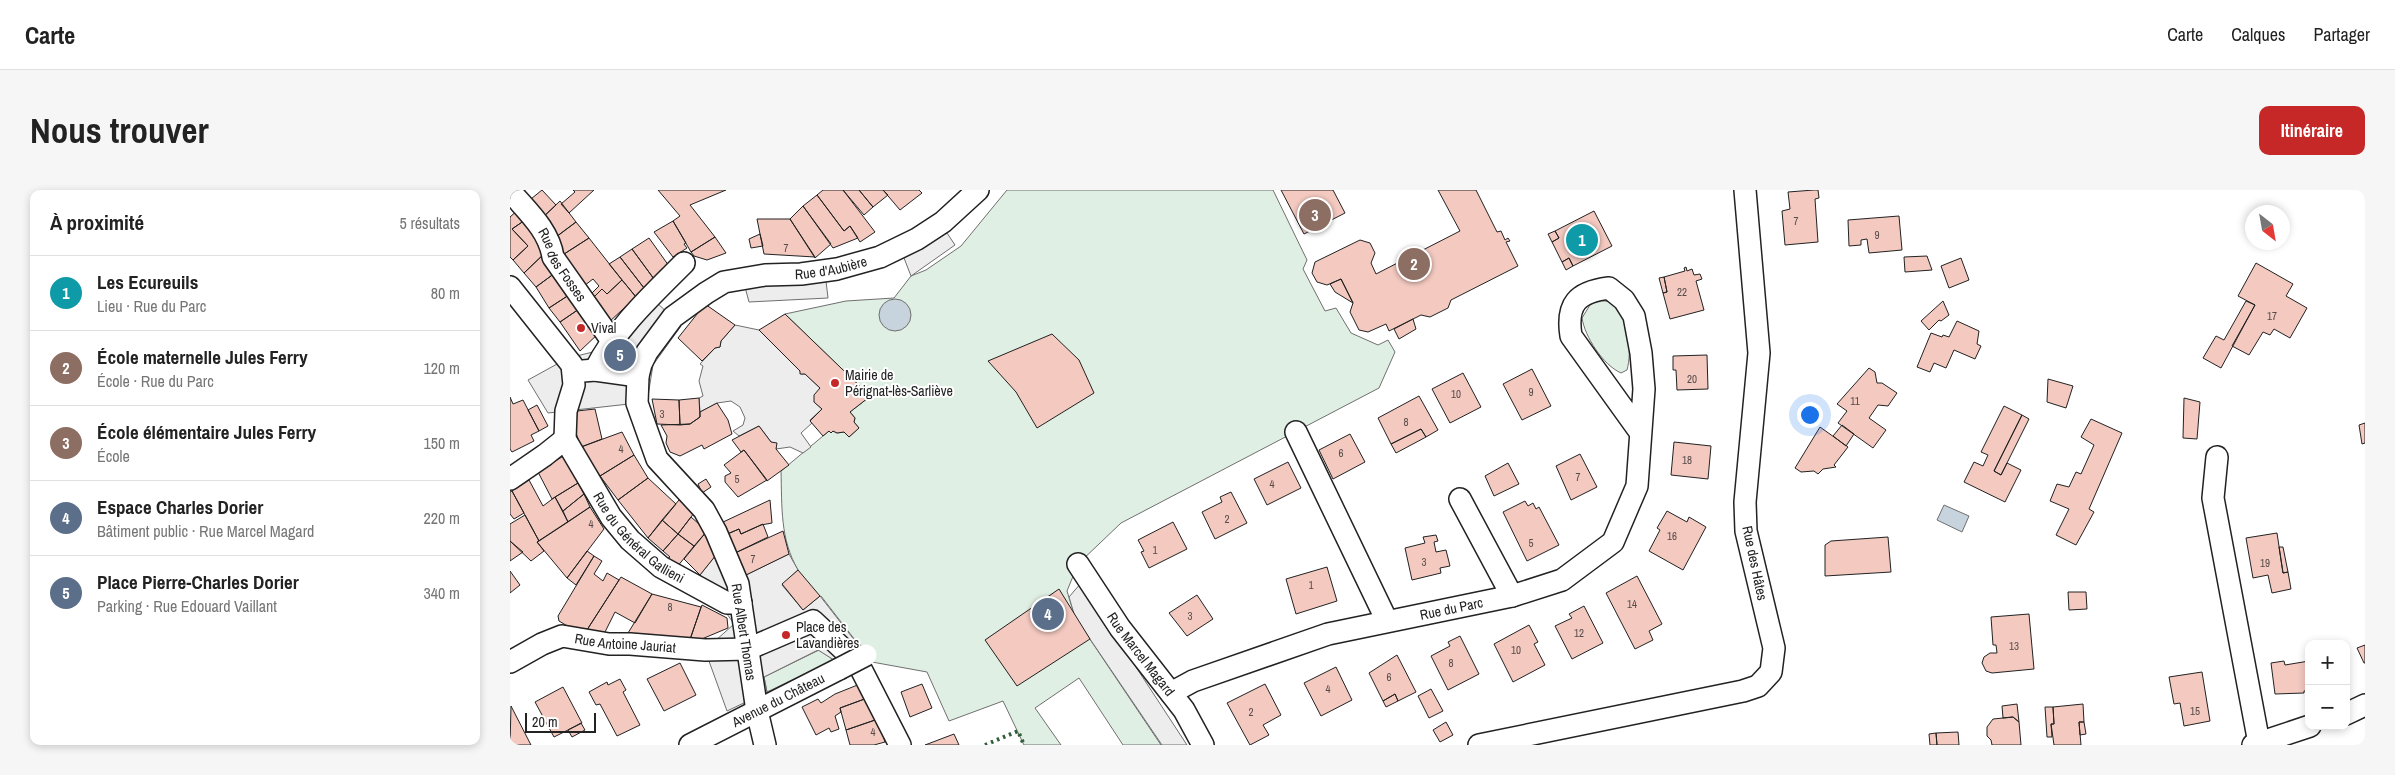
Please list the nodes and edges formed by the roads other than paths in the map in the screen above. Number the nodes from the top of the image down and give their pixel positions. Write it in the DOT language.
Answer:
graph roads {
  1 [pos="978,190"];
  2 [pos="1745,190"];
  3 [pos="510,191"];
  4 [pos="684,263"];
  5 [pos="510,287"];
  6 [pos="612,341"];
  7 [pos="571,365"];
  8 [pos="595,370"];
  9 [pos="638,376"];
  10 [pos="636,403"];
  11 [pos="1296,432"];
  12 [pos="1640,432"];
  13 [pos="565,439"];
  14 [pos="2218,457"];
  15 [pos="510,479"];
  16 [pos="1460,499"];
  17 [pos="1078,564"];
  18 [pos="1512,596"];
  19 [pos="741,603"];
  20 [pos="1387,621"];
  21 [pos="748,649"];
  22 [pos="842,660"];
  23 [pos="510,662"];
  24 [pos="1171,693"];
  25 [pos="2365,705"];
  26 [pos="757,711"];
  27 [pos="2350,712"];
  28 [pos="2305,728"];
  29 [pos="1519,741"];
  30 [pos="2256,744"];
  31 [pos="690,745"];
  32 [pos="765,745"];
  33 [pos="900,745"];
  34 [pos="1203,745"];
  35 [pos="1479,745"];
  1 -- 9 [label="street, Rue d'Aubière"];
  2 -- 29 [label="street, Rue des Hâtes"];
  3 -- 6 [label="street, Rue des Fosses"];
  4 -- 6 [label="street"];
  5 -- 7 [label="street"];
  6 -- 8 [label="street"];
  7 -- 8 [label="street"];
  7 -- 13 [label="street"];
  8 -- 9 [label="street"];
  9 -- 10 [label="street, Rue d'Aubière"];
  10 -- 19 [label="street, Rue Albert Thomas"];
  11 -- 20 [label="street"];
  12 -- 12 [label="street, Rue du Parc"];
  12 -- 18 [label="street, Rue du Parc"];
  13 -- 15 [label="street"];
  13 -- 19 [label="street, Rue du Général Gallieni"];
  14 -- 30 [label="street"];
  16 -- 18 [label="street"];
  17 -- 24 [label="street, Rue Marcel Magard"];
  18 -- 20 [label="street, Rue du Parc"];
  19 -- 21 [label="street, Rue Albert Thomas"];
  20 -- 24 [label="street, Rue du Parc"];
  21 -- 22 [label="street"];
  21 -- 23 [label="street, Rue Antoine Jauriat"];
  21 -- 26 [label="street, Rue Albert Thomas"];
  22 -- 26 [label="street, Avenue du Château"];
  22 -- 33 [label="street, Avenue du Château, bridge"];
  24 -- 34 [label="street, Rue Marcel Magard"];
  25 -- 27 [label="street"];
  26 -- 31 [label="street, Avenue du Château"];
  26 -- 32 [label="street, Rue Albert Thomas"];
  28 -- 30 [label="street"];
  29 -- 35 [label="street, Rue des Hâtes"];
}
